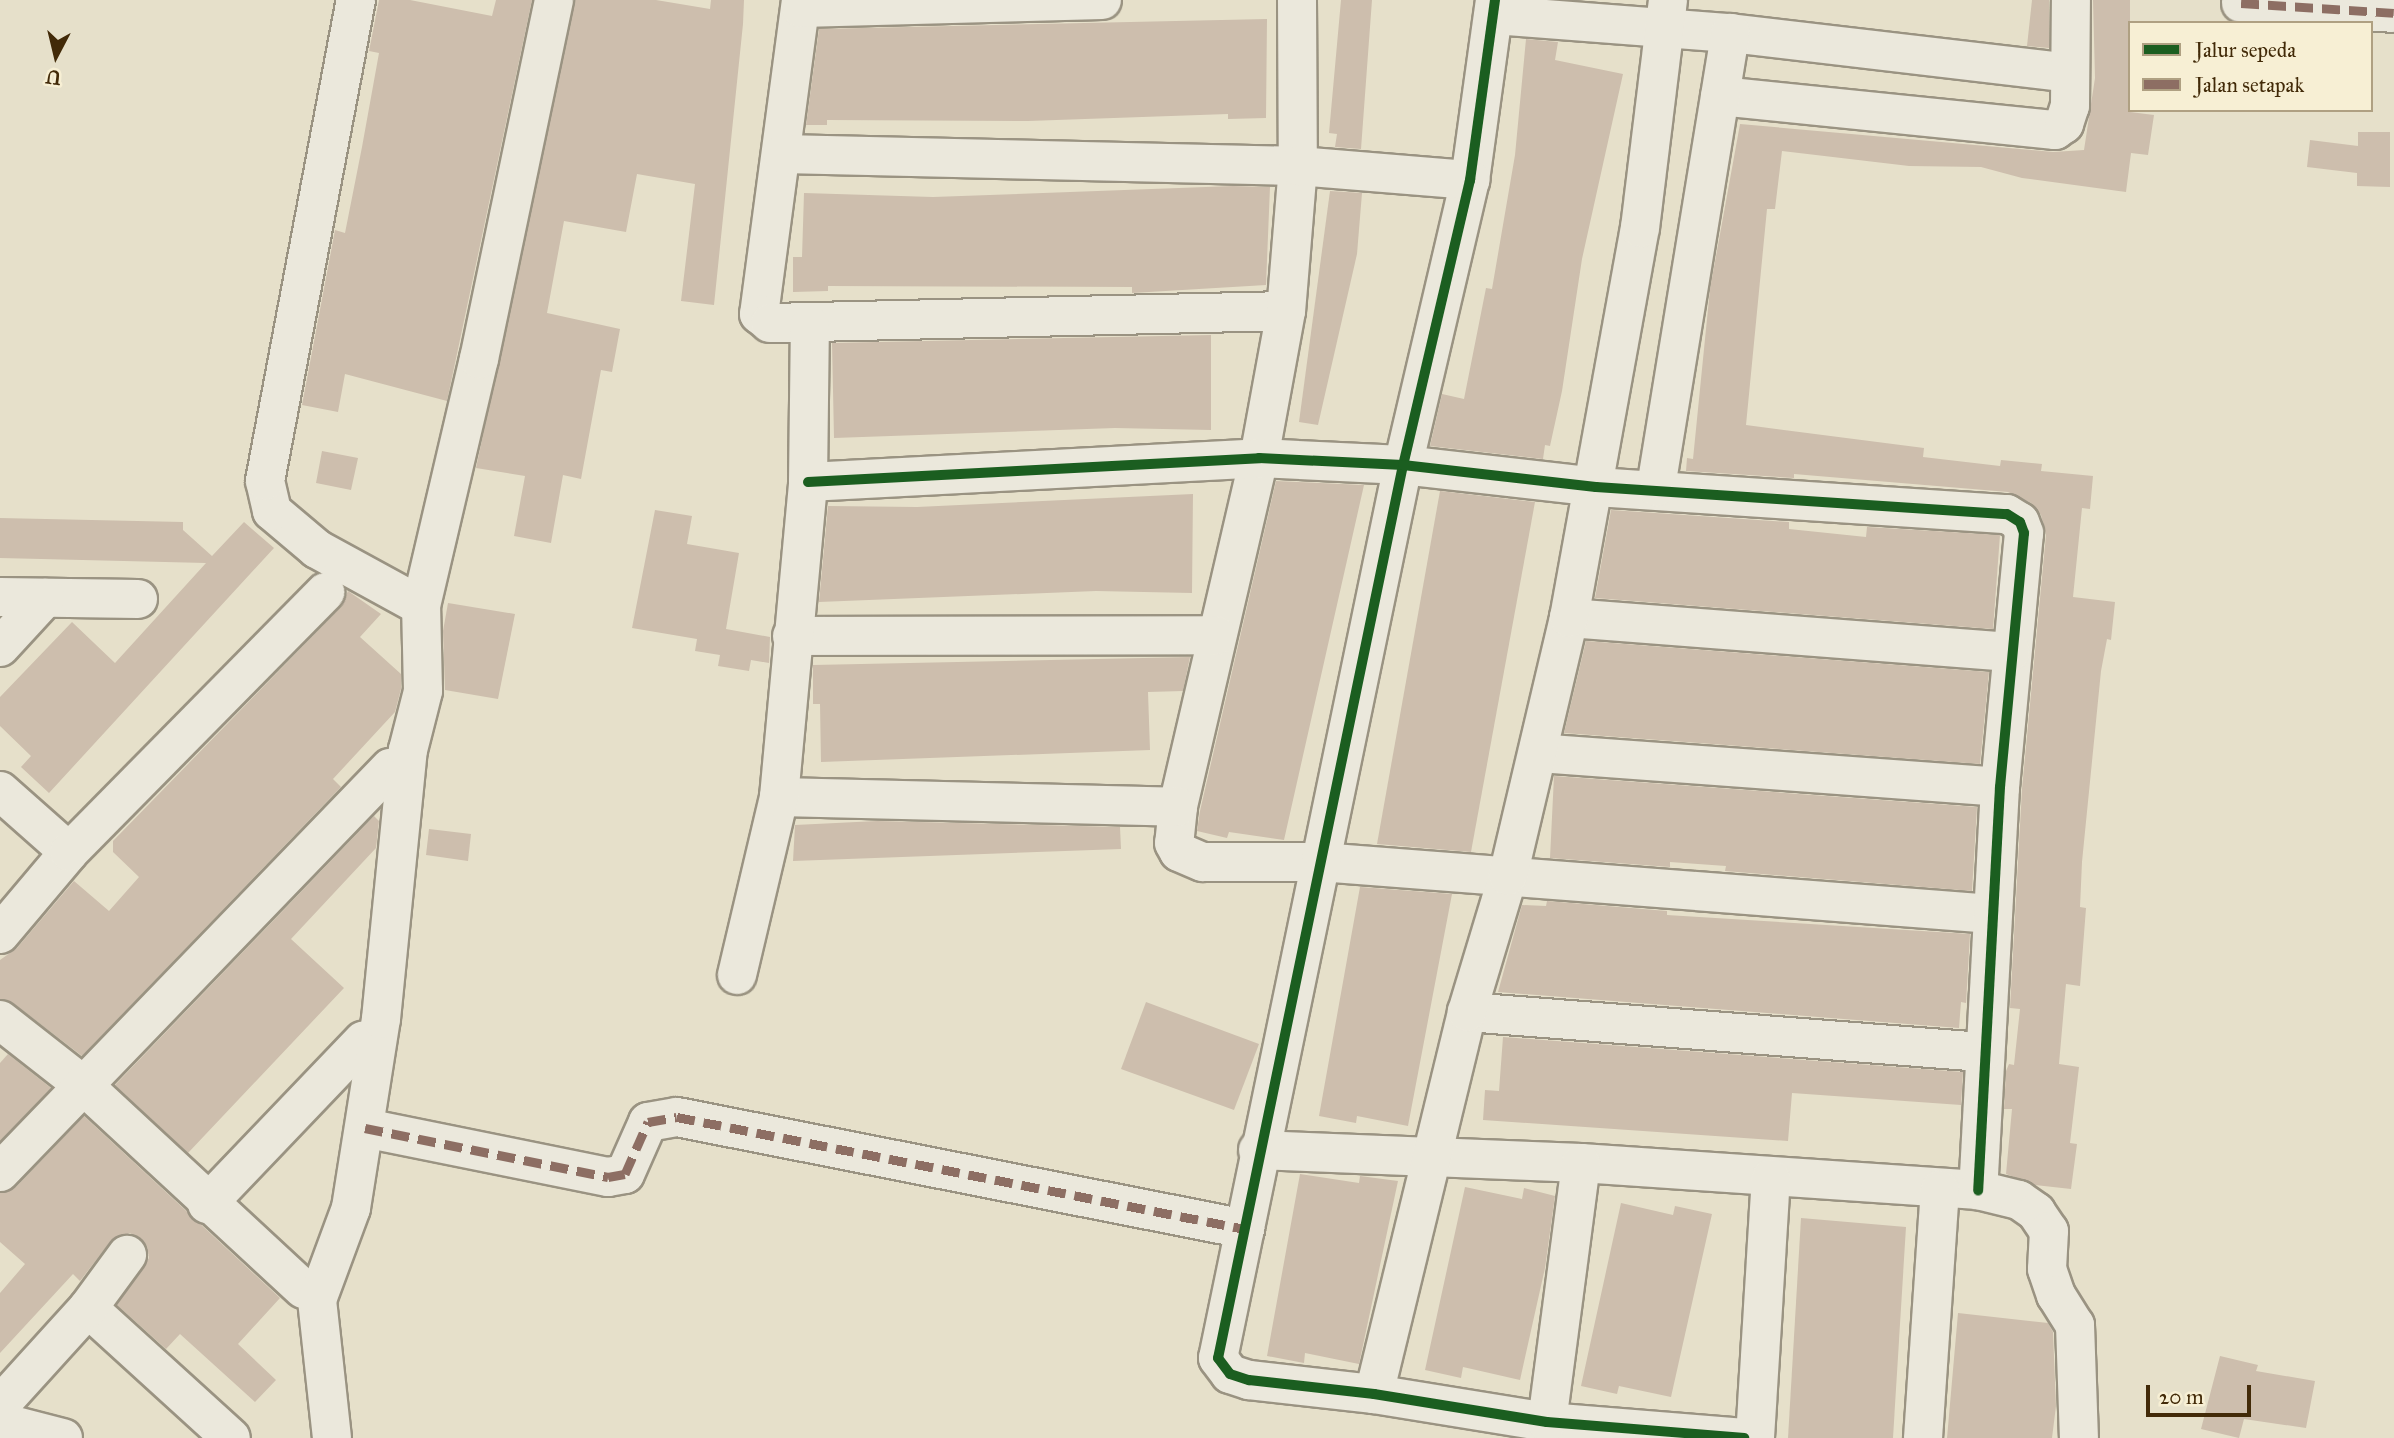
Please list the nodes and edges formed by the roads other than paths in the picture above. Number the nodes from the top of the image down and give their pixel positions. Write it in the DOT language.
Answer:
graph roads {
  1 [pos="356,0"];
  2 [pos="554,0"];
  3 [pos="1102,0"];
  4 [pos="1297,0"];
  5 [pos="2071,0"];
  6 [pos="2241,3"];
  7 [pos="801,4"];
  8 [pos="1495,8"];
  9 [pos="2394,13"];
  10 [pos="1667,14"];
  11 [pos="1730,33"];
  12 [pos="2070,72"];
  13 [pos="1720,96"];
  14 [pos="783,153"];
  15 [pos="1298,166"];
  16 [pos="1470,180"];
  17 [pos="1286,311"];
  18 [pos="810,325"];
  19 [pos="1259,458"];
  20 [pos="1403,465"];
  21 [pos="808,482"];
  22 [pos="1596,486"];
  23 [pos="1656,488"];
  24 [pos="325,592"];
  25 [pos="0,597"];
  26 [pos="45,598"];
  27 [pos="138,598"];
  28 [pos="421,606"];
  29 [pos="1569,618"];
  30 [pos="1217,635"];
  31 [pos="792,636"];
  32 [pos="0,647"];
  33 [pos="2011,652"];
  34 [pos="1538,754"];
  35 [pos="390,768"];
  36 [pos="2000,788"];
  37 [pos="0,791"];
  38 [pos="779,797"];
  39 [pos="1178,807"];
  40 [pos="69,852"];
  41 [pos="1320,862"];
  42 [pos="1508,876"];
  43 [pos="1992,914"];
  44 [pos="0,934"];
  45 [pos="737,975"];
  46 [pos="1467,1012"];
  47 [pos="0,1020"];
  48 [pos="363,1041"];
  49 [pos="1982,1052"];
  50 [pos="83,1085"];
  51 [pos="365,1128"];
  52 [pos="1258,1150"];
  53 [pos="1432,1154"];
  54 [pos="1581,1163"];
  55 [pos="0,1171"];
  56 [pos="1771,1178"];
  57 [pos="1940,1190"];
  58 [pos="1978,1190"];
  59 [pos="207,1204"];
  60 [pos="1245,1229"];
  61 [pos="127,1255"];
  62 [pos="303,1289"];
  63 [pos="88,1308"];
  64 [pos="1374,1394"];
  65 [pos="0,1405"];
  66 [pos="0,1422"];
  67 [pos="1547,1422"];
  68 [pos="63,1438"];
  69 [pos="231,1438"];
  70 [pos="332,1438"];
  71 [pos="1744,1438"];
  72 [pos="1755,1438"];
  73 [pos="1923,1438"];
  74 [pos="2079,1438"];
  1 -- 28 [label="street"];
  2 -- 28 [label="street"];
  3 -- 7 [label="street"];
  4 -- 15 [label="street"];
  5 -- 12 [label="street"];
  6 -- 9 [label="street"];
  7 -- 14 [label="street"];
  8 -- 10 [label="street"];
  8 -- 16 [label="street"];
  10 -- 11 [label="street"];
  10 -- 22 [label="street"];
  11 -- 12 [label="street"];
  11 -- 13 [label="street"];
  12 -- 13 [label="street"];
  13 -- 23 [label="street"];
  14 -- 15 [label="street"];
  14 -- 18 [label="street"];
  15 -- 16 [label="street"];
  15 -- 17 [label="street"];
  16 -- 20 [label="street"];
  17 -- 18 [label="street"];
  17 -- 19 [label="street"];
  18 -- 21 [label="street"];
  19 -- 20 [label="street"];
  19 -- 21 [label="street"];
  19 -- 30 [label="street"];
  20 -- 22 [label="street"];
  20 -- 41 [label="street"];
  21 -- 31 [label="street"];
  22 -- 23 [label="street"];
  22 -- 29 [label="street"];
  23 -- 33 [label="street"];
  24 -- 40 [label="street"];
  25 -- 26 [label="street"];
  26 -- 27 [label="street"];
  26 -- 32 [label="street"];
  28 -- 51 [label="street"];
  29 -- 33 [label="street"];
  29 -- 34 [label="street"];
  30 -- 31 [label="street"];
  30 -- 39 [label="street"];
  31 -- 38 [label="street"];
  33 -- 36 [label="street"];
  34 -- 36 [label="street"];
  34 -- 42 [label="street"];
  35 -- 50 [label="street"];
  36 -- 43 [label="street"];
  37 -- 40 [label="street"];
  38 -- 39 [label="street"];
  38 -- 45 [label="street"];
  39 -- 41 [label="street"];
  40 -- 44 [label="street"];
  41 -- 42 [label="street"];
  41 -- 52 [label="street"];
  42 -- 43 [label="street"];
  42 -- 46 [label="street"];
  43 -- 49 [label="street"];
  46 -- 49 [label="street"];
  46 -- 53 [label="street"];
  47 -- 50 [label="street"];
  48 -- 59 [label="street"];
  49 -- 58 [label="street"];
  50 -- 55 [label="street"];
  50 -- 59 [label="street"];
  51 -- 60 [label="street"];
  51 -- 70 [label="street"];
  52 -- 53 [label="street"];
  52 -- 60 [label="street"];
  53 -- 54 [label="street"];
  53 -- 64 [label="street"];
  54 -- 56 [label="street"];
  54 -- 67 [label="street"];
  56 -- 57 [label="street"];
  56 -- 72 [label="street"];
  57 -- 58 [label="street"];
  57 -- 73 [label="street"];
  58 -- 74 [label="street"];
  59 -- 62 [label="street"];
  60 -- 64 [label="street"];
  61 -- 63 [label="street"];
  63 -- 65 [label="street"];
  63 -- 69 [label="street"];
  64 -- 67 [label="street"];
  66 -- 68 [label="street"];
  67 -- 71 [label="street"];
}
